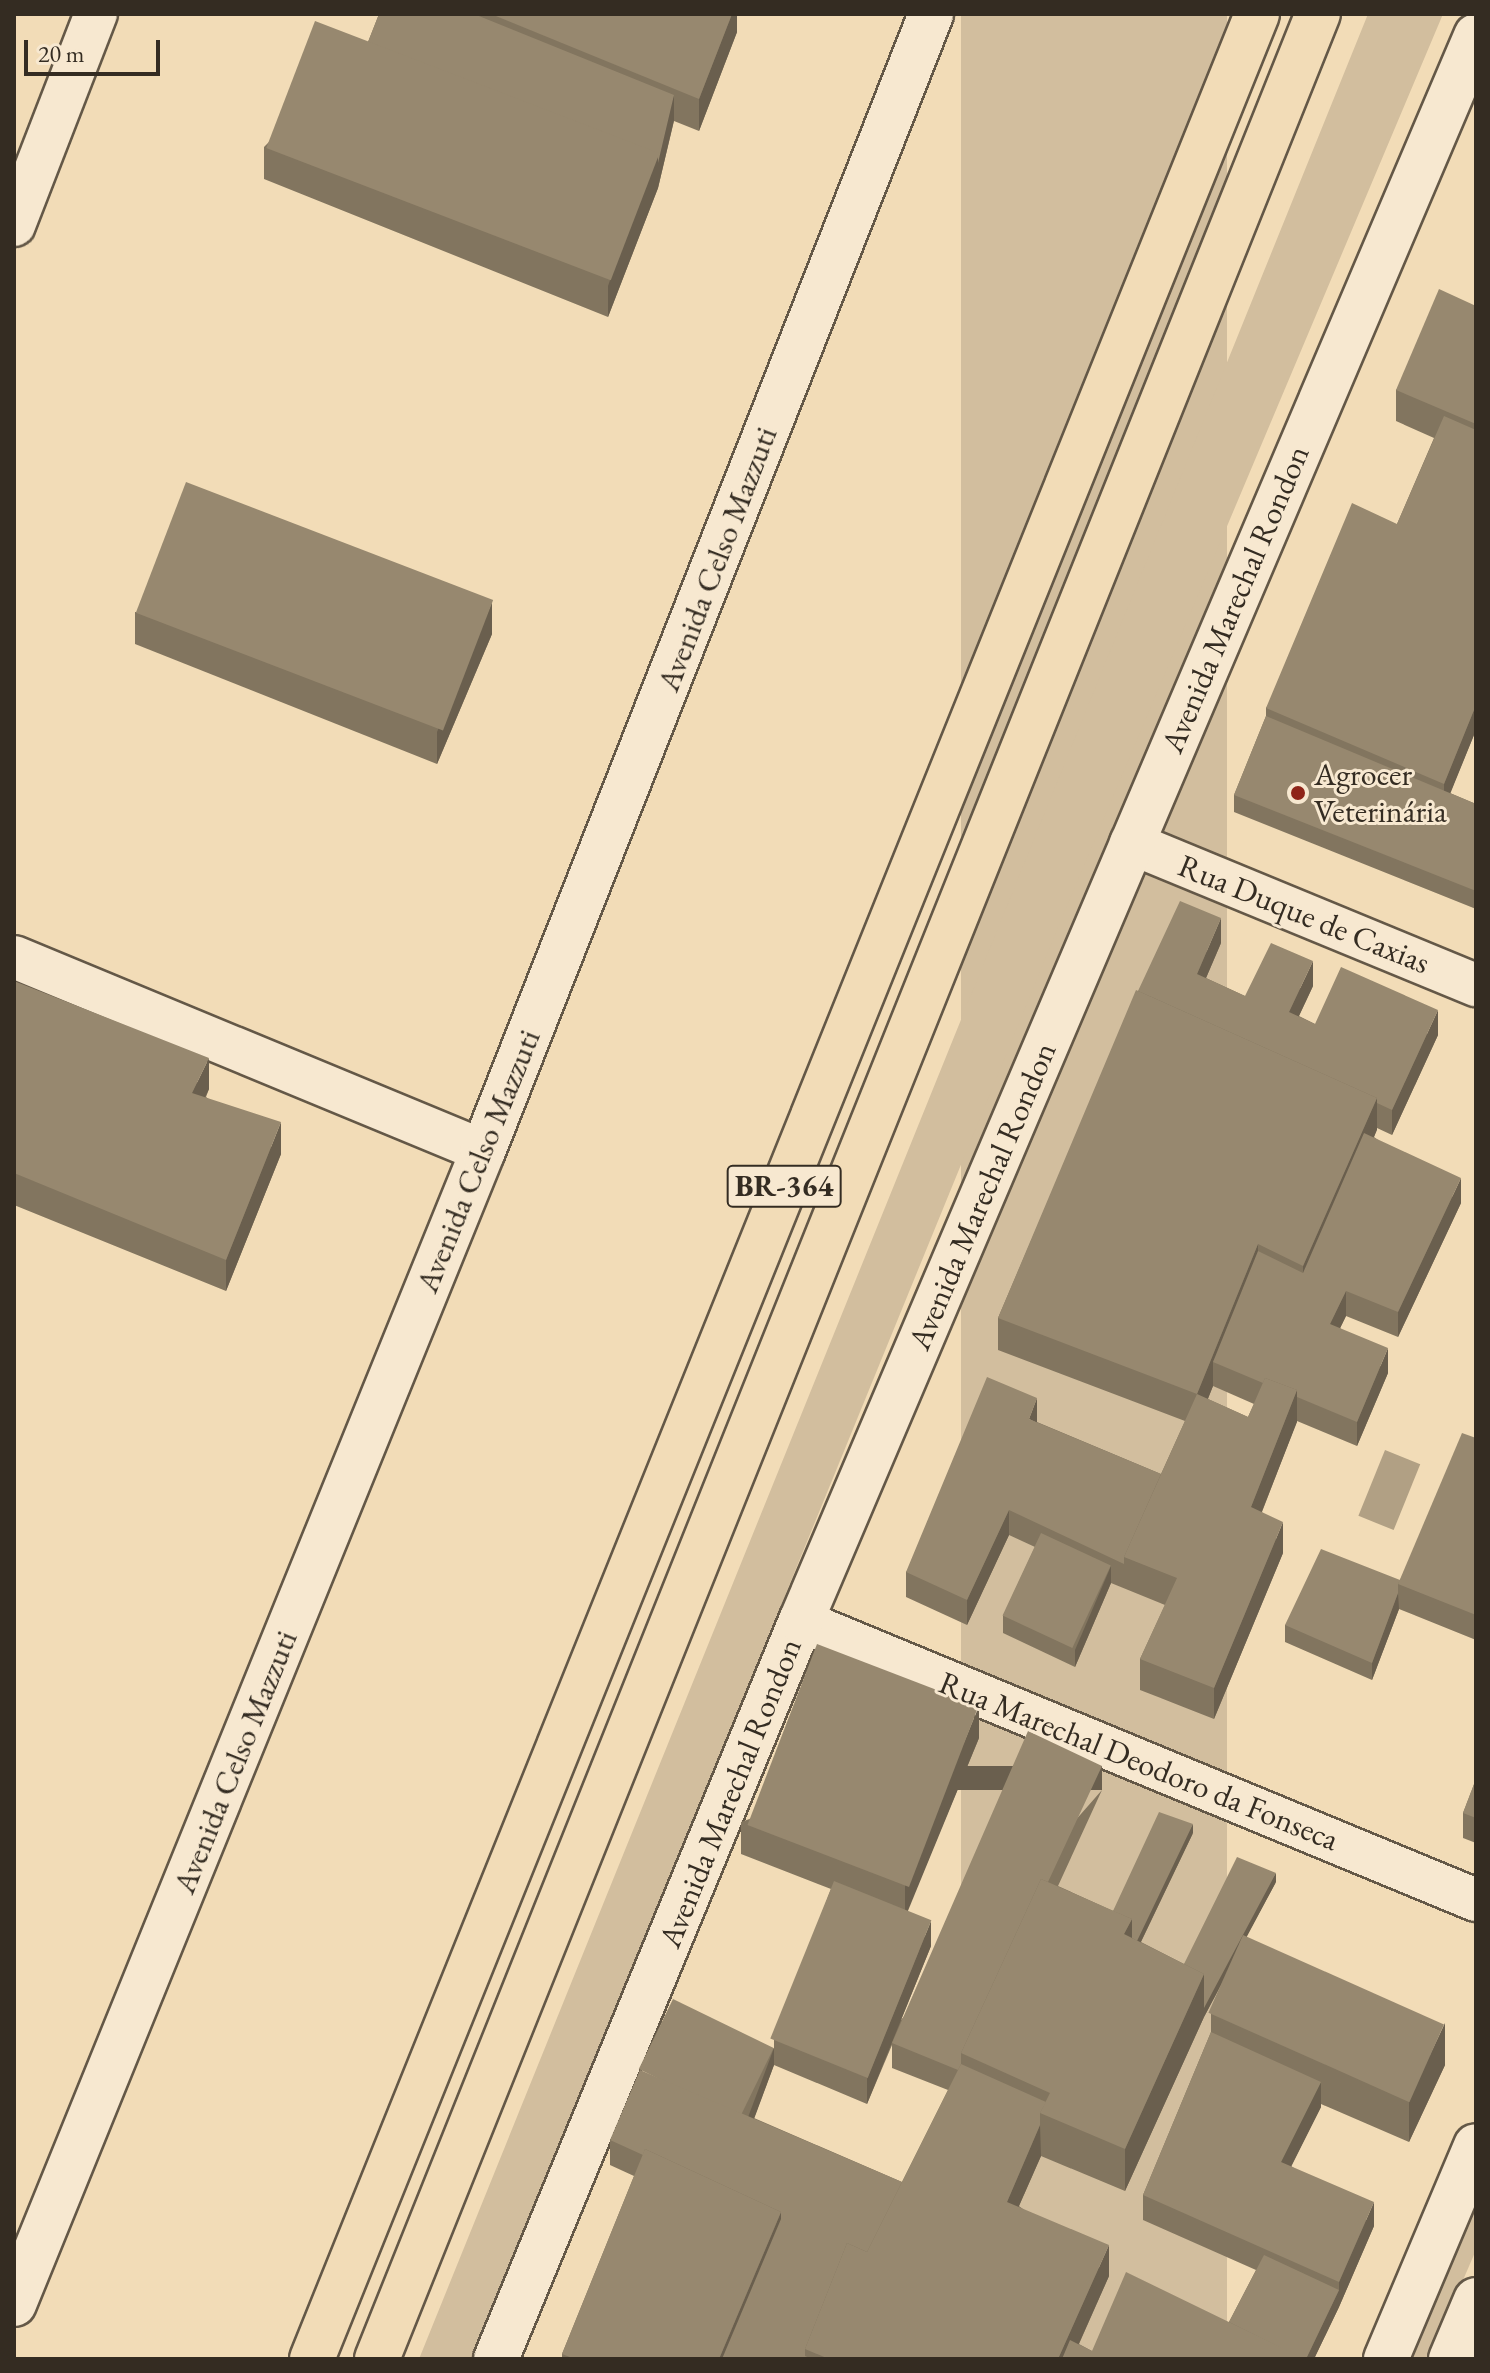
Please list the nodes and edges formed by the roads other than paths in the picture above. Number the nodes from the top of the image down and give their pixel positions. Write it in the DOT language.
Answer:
graph roads {
  1 [pos="96,14"];
  2 [pos="931,14"];
  3 [pos="1257,14"];
  4 [pos="1318,14"];
  5 [pos="1474,46"];
  6 [pos="14,225"];
  7 [pos="1131,843"];
  8 [pos="14,957"];
  9 [pos="1476,985"];
  10 [pos="483,1151"];
  11 [pos="801,1621"];
  12 [pos="1476,1900"];
  13 [pos="1476,2146"];
  14 [pos="1476,2300"];
  15 [pos="14,2304"];
  16 [pos="312,2359"];
  17 [pos="377,2359"];
  18 [pos="496,2359"];
  19 [pos="1386,2359"];
  20 [pos="1451,2359"];
  1 -- 6 [label="street"];
  2 -- 10 [label="main road, Avenida Celso Mazzuti"];
  3 -- 16 [label="highway, BR-364"];
  4 -- 17 [label="highway, BR-364"];
  5 -- 7 [label="main road, Avenida Marechal Rondon"];
  7 -- 9 [label="street, Rua Duque de Caxias"];
  7 -- 11 [label="main road, Avenida Marechal Rondon"];
  8 -- 10 [label="street"];
  10 -- 15 [label="main road, Avenida Celso Mazzuti"];
  11 -- 12 [label="street, Rua Marechal Deodoro da Fonseca"];
  11 -- 18 [label="main road, Avenida Marechal Rondon"];
  13 -- 19 [label="main road"];
  14 -- 20 [label="main road"];
}
